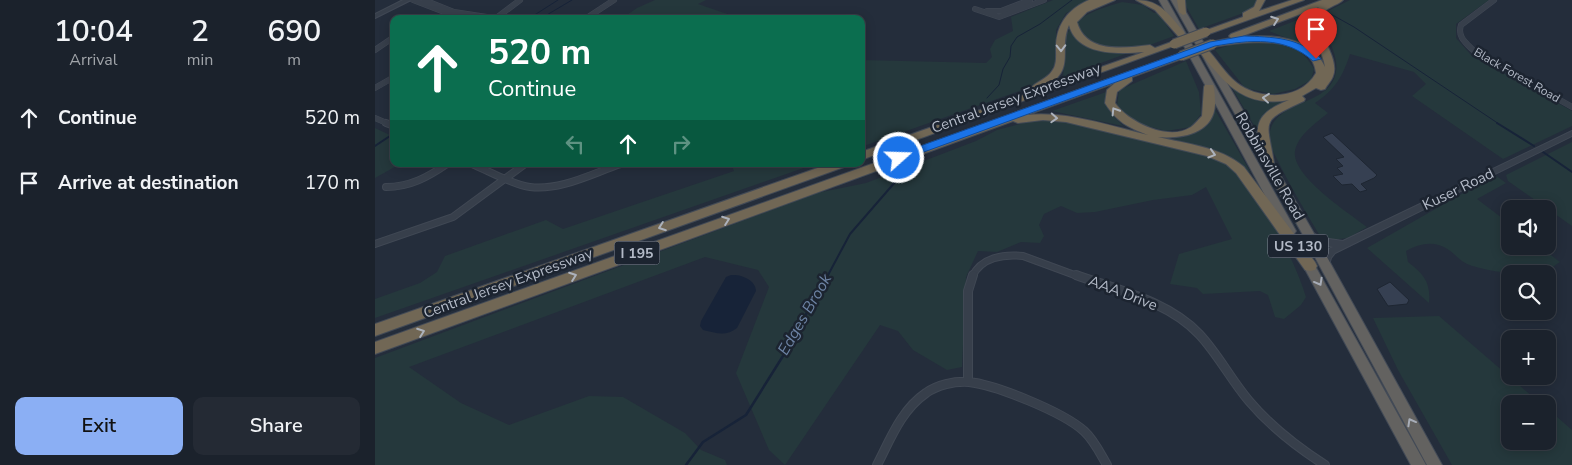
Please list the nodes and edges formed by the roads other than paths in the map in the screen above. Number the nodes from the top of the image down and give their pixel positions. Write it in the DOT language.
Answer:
graph roads {
  1 [pos="408,0"];
  2 [pos="413,0"];
  3 [pos="424,0"];
  4 [pos="520,0"];
  5 [pos="614,0"];
  6 [pos="1029,0"];
  7 [pos="1044,0"];
  8 [pos="1097,0"];
  9 [pos="1111,0"];
  10 [pos="1140,0"];
  11 [pos="1163,0"];
  12 [pos="1175,0"];
  13 [pos="1181,0"];
  14 [pos="1261,0"];
  15 [pos="1299,0"];
  16 [pos="1329,0"];
  17 [pos="1339,0"];
  18 [pos="1494,0"];
  19 [pos="1183,12"];
  20 [pos="454,15"];
  21 [pos="476,15"];
  22 [pos="501,15"];
  23 [pos="591,15"];
  24 [pos="375,16"];
  25 [pos="1206,32"];
  26 [pos="1181,34"];
  27 [pos="390,39"];
  28 [pos="1174,44"];
  29 [pos="1213,44"];
  30 [pos="375,50"];
  31 [pos="1203,50"];
  32 [pos="1181,56"];
  33 [pos="390,79"];
  34 [pos="1209,87"];
  35 [pos="375,88"];
  36 [pos="1572,107"];
  37 [pos="375,118"];
  38 [pos="390,124"];
  39 [pos="1572,133"];
  40 [pos="865,154"];
  41 [pos="865,154"];
  42 [pos="906,155"];
  43 [pos="1268,163"];
  44 [pos="442,167"];
  45 [pos="480,167"];
  46 [pos="521,167"];
  47 [pos="612,167"];
  48 [pos="831,167"];
  49 [pos="507,178"];
  50 [pos="387,187"];
  51 [pos="1308,233"];
  52 [pos="375,244"];
  53 [pos="1344,245"];
  54 [pos="1325,265"];
  55 [pos="1310,266"];
  56 [pos="375,330"];
  57 [pos="375,348"];
  58 [pos="968,382"];
  59 [pos="1416,462"];
  60 [pos="877,465"];
  61 [pos="1107,465"];
  62 [pos="1325,465"];
  63 [pos="1435,465"];
  1 -- 24 [label="street"];
  2 -- 20 [label="street"];
  3 -- 21 [label="street"];
  4 -- 22 [label="street"];
  5 -- 23 [label="street"];
  6 -- 7 [label="street"];
  8 -- 40 [label="highway, one-way"];
  9 -- 28 [label="highway"];
  10 -- 26 [label="highway"];
  11 -- 26 [label="highway, Robbinsville Road / US 130"];
  12 -- 19 [label="highway, Robbinsville Road / US 130"];
  13 -- 19 [label="highway"];
  14 -- 25 [label="highway"];
  15 -- 25 [label="highway, Central Jersey Expressway"];
  29 -- 16 [label="highway, Central Jersey Expressway / I 195, one-way"];
  17 -- 43 [label="highway"];
  18 -- 36 [label="street, Black Forest Road"];
  19 -- 31 [label="highway, Robbinsville Road / US 130"];
  25 -- 28 [label="highway, Central Jersey Expressway, bridge"];
  26 -- 34 [label="highway, Robbinsville Road / US 130"];
  27 -- 30 [label="street"];
  28 -- 41 [label="highway, Central Jersey Expressway"];
  29 -- 31 [label="highway, one-way"];
  29 -- 32 [label="highway, Central Jersey Expressway / I 195, bridge"];
  31 -- 43 [label="highway, Robbinsville Road / US 130"];
  34 -- 32 [label="highway, one-way"];
  32 -- 42 [label="highway, Central Jersey Expressway / I 195"];
  33 -- 35 [label="street"];
  34 -- 55 [label="highway, Robbinsville Road / US 130"];
  37 -- 38 [label="street"];
  39 -- 53 [label="street, Kuser Road"];
  42 -- 55 [label="highway, one-way"];
  57 -- 42 [label="highway, Central Jersey Expressway / I 195, one-way"];
  43 -- 51 [label="highway, Robbinsville Road / US 130"];
  44 -- 50 [label="street"];
  45 -- 49 [label="street"];
  46 -- 49 [label="street"];
  47 -- 49 [label="street"];
  48 -- 56 [label="highway, Central Jersey Expressway / I 195, one-way"];
  49 -- 52 [label="street"];
  51 -- 53 [label="street"];
  51 -- 54 [label="highway, Robbinsville Road / US 130"];
  53 -- 54 [label="street, Kuser Road"];
  63 -- 54 [label="highway, Robbinsville Road / US 130, one-way"];
  55 -- 59 [label="highway, Robbinsville Road / US 130, one-way"];
  58 -- 60 [label="street"];
  58 -- 61 [label="street"];
  58 -- 62 [label="street, AAA Drive"];
}
